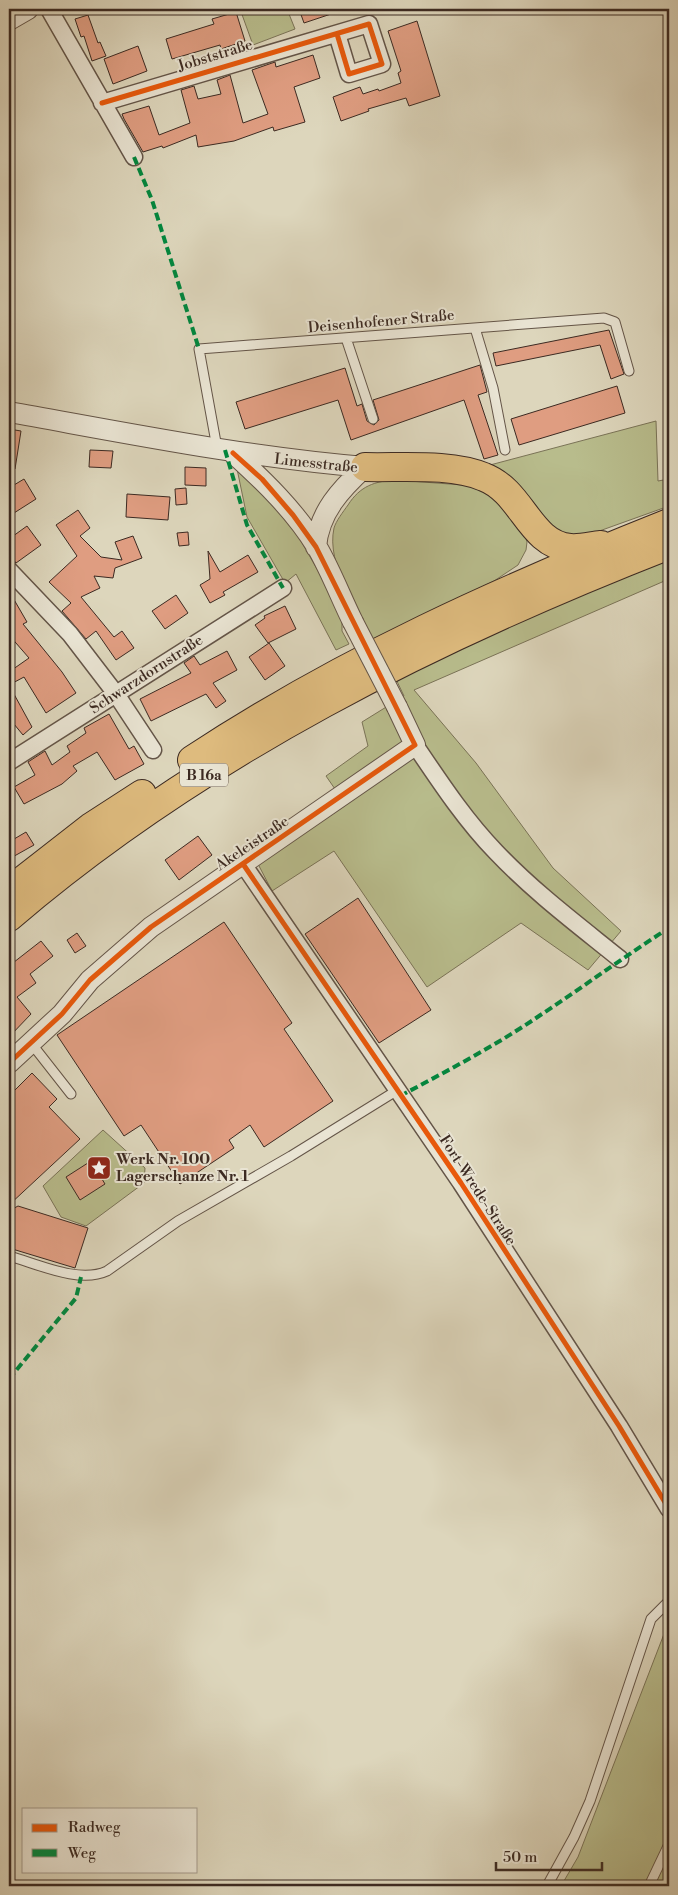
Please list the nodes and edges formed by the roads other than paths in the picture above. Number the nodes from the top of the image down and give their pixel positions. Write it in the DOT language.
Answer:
graph roads {
  1 [pos="28,9"];
  2 [pos="49,9"];
  3 [pos="9,20"];
  4 [pos="337,34"];
  5 [pos="102,103"];
  6 [pos="134,157"];
  7 [pos="475,328"];
  8 [pos="346,338"];
  9 [pos="628,371"];
  10 [pos="9,412"];
  11 [pos="373,419"];
  12 [pos="225,450"];
  13 [pos="505,450"];
  14 [pos="366,467"];
  15 [pos="669,523"];
  16 [pos="536,530"];
  17 [pos="632,538"];
  18 [pos="669,545"];
  19 [pos="316,546"];
  20 [pos="12,579"];
  21 [pos="516,586"];
  22 [pos="284,588"];
  23 [pos="116,694"];
  24 [pos="415,745"];
  25 [pos="153,750"];
  26 [pos="9,762"];
  27 [pos="243,864"];
  28 [pos="9,891"];
  29 [pos="9,917"];
  30 [pos="620,959"];
  31 [pos="31,1043"];
  32 [pos="9,1063"];
  33 [pos="396,1091"];
  34 [pos="71,1094"];
  35 [pos="9,1256"];
  36 [pos="669,1510"];
  37 [pos="669,1601"];
  38 [pos="669,1844"];
  39 [pos="547,1886"];
  40 [pos="649,1886"];
  1 -- 3 [label="street"];
  2 -- 5 [label="street"];
  4 -- 5 [label="street, Jobststraße"];
  5 -- 6 [label="street"];
  7 -- 8 [label="lane, Deisenhofener Straße"];
  7 -- 9 [label="lane, Deisenhofener Straße"];
  7 -- 13 [label="lane"];
  8 -- 11 [label="lane"];
  8 -- 12 [label="lane, Deisenhofener Straße"];
  10 -- 12 [label="street, Limesstraße"];
  12 -- 14 [label="street, Limesstraße"];
  12 -- 19 [label="street, Limesstraße"];
  14 -- 16 [label="highway"];
  14 -- 19 [label="street, Limesstraße"];
  15 -- 17 [label="highway, B 16a"];
  16 -- 17 [label="highway"];
  16 -- 21 [label="highway"];
  17 -- 21 [label="highway, B 16a"];
  18 -- 29 [label="highway, B 16a"];
  19 -- 24 [label="street, Limesstraße, bridge"];
  20 -- 23 [label="street"];
  21 -- 28 [label="highway, B 16a"];
  22 -- 23 [label="street, Schwarzdornstraße"];
  23 -- 25 [label="street"];
  23 -- 26 [label="street, Schwarzdornstraße"];
  24 -- 27 [label="street, Akeleistraße"];
  24 -- 30 [label="street"];
  27 -- 31 [label="street, Akeleistraße"];
  27 -- 33 [label="street, Fort-Wrede-Straße"];
  31 -- 32 [label="street, Akeleistraße"];
  31 -- 34 [label="lane"];
  33 -- 35 [label="lane"];
  33 -- 36 [label="street, Fort-Wrede-Straße"];
  37 -- 39 [label="lane"];
  38 -- 40 [label="lane"];
}
